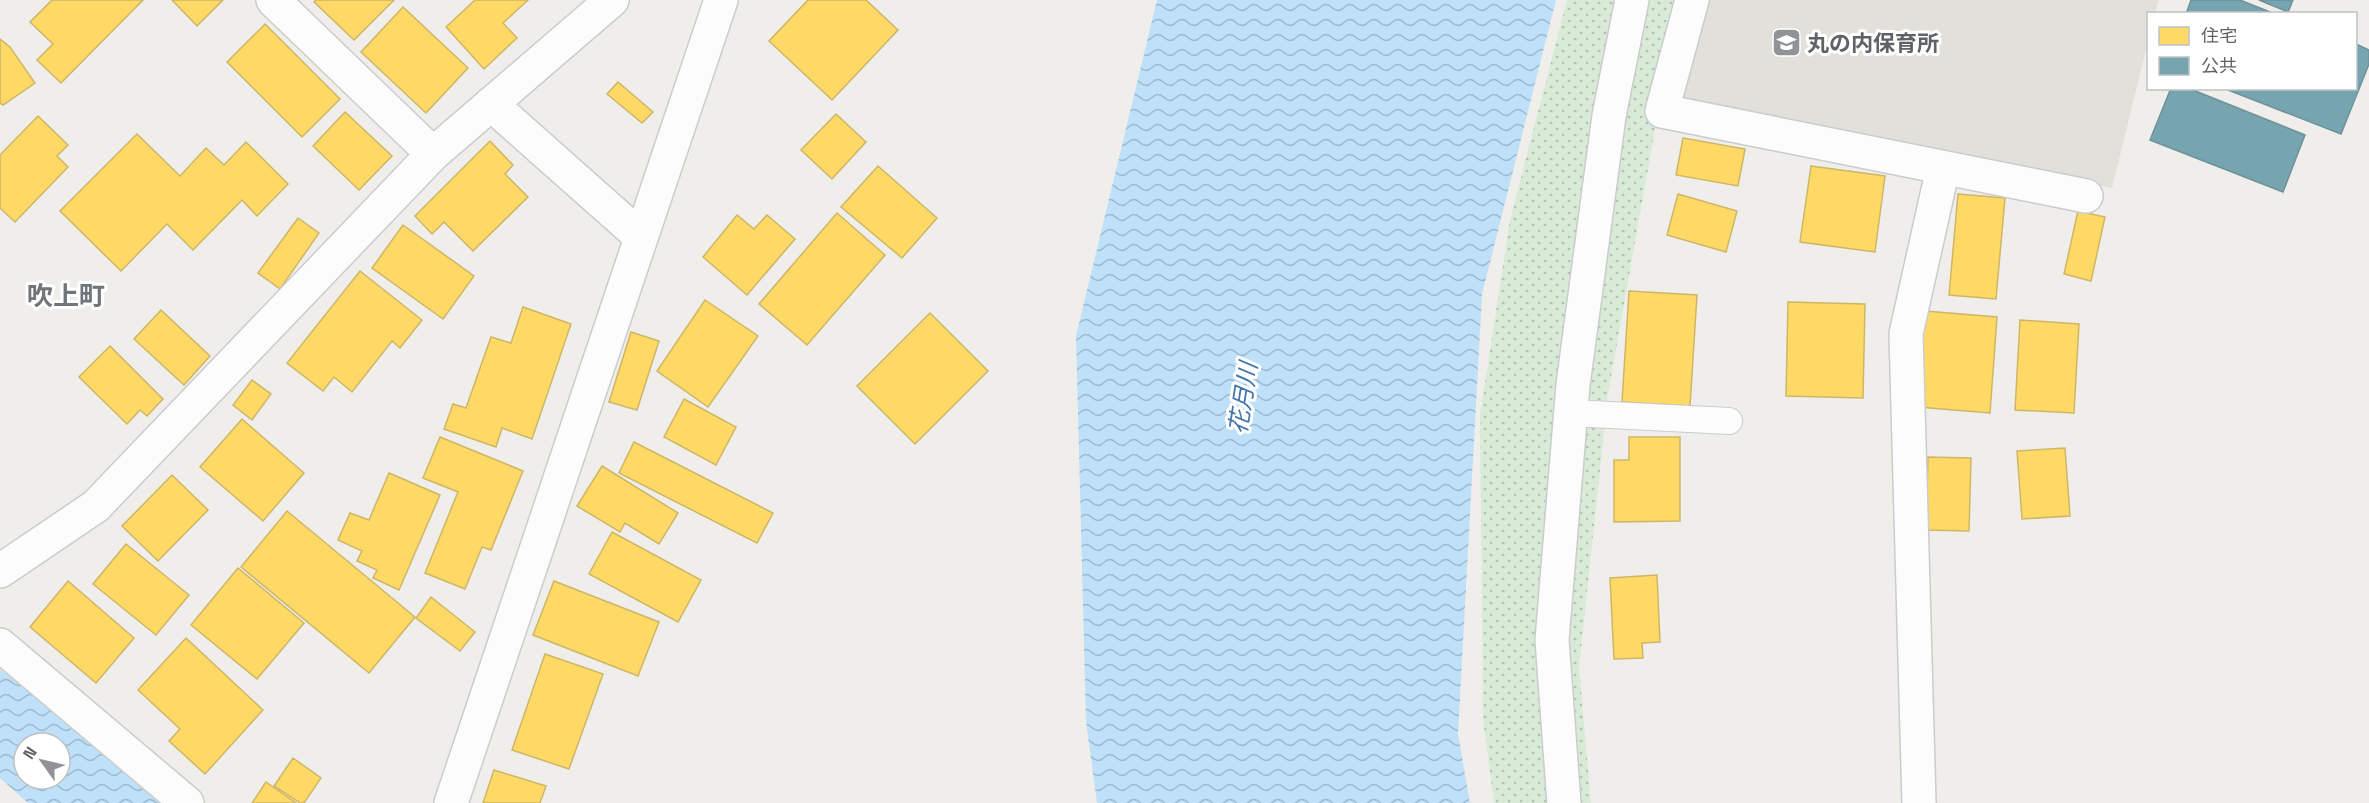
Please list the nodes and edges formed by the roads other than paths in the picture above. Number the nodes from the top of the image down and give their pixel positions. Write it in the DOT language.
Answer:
graph roads {
  1 [pos="273,0"];
  2 [pos="612,0"];
  3 [pos="721,0"];
  4 [pos="1632,0"];
  5 [pos="1692,0"];
  6 [pos="490,104"];
  7 [pos="433,154"];
  8 [pos="1943,168"];
  9 [pos="2086,196"];
  10 [pos="641,237"];
  11 [pos="1571,413"];
  12 [pos="1730,422"];
  13 [pos="0,571"];
  14 [pos="0,645"];
  15 [pos="187,803"];
  16 [pos="452,803"];
  17 [pos="1564,803"];
  18 [pos="1919,803"];
  1 -- 7 [label="street"];
  2 -- 6 [label="street"];
  3 -- 10 [label="street"];
  4 -- 11 [label="street"];
  5 -- 8 [label="street"];
  6 -- 7 [label="street"];
  6 -- 10 [label="street"];
  7 -- 13 [label="street"];
  8 -- 9 [label="street"];
  8 -- 18 [label="street"];
  10 -- 16 [label="street"];
  11 -- 12 [label="lane"];
  11 -- 17 [label="street"];
  14 -- 15 [label="street"];
}
